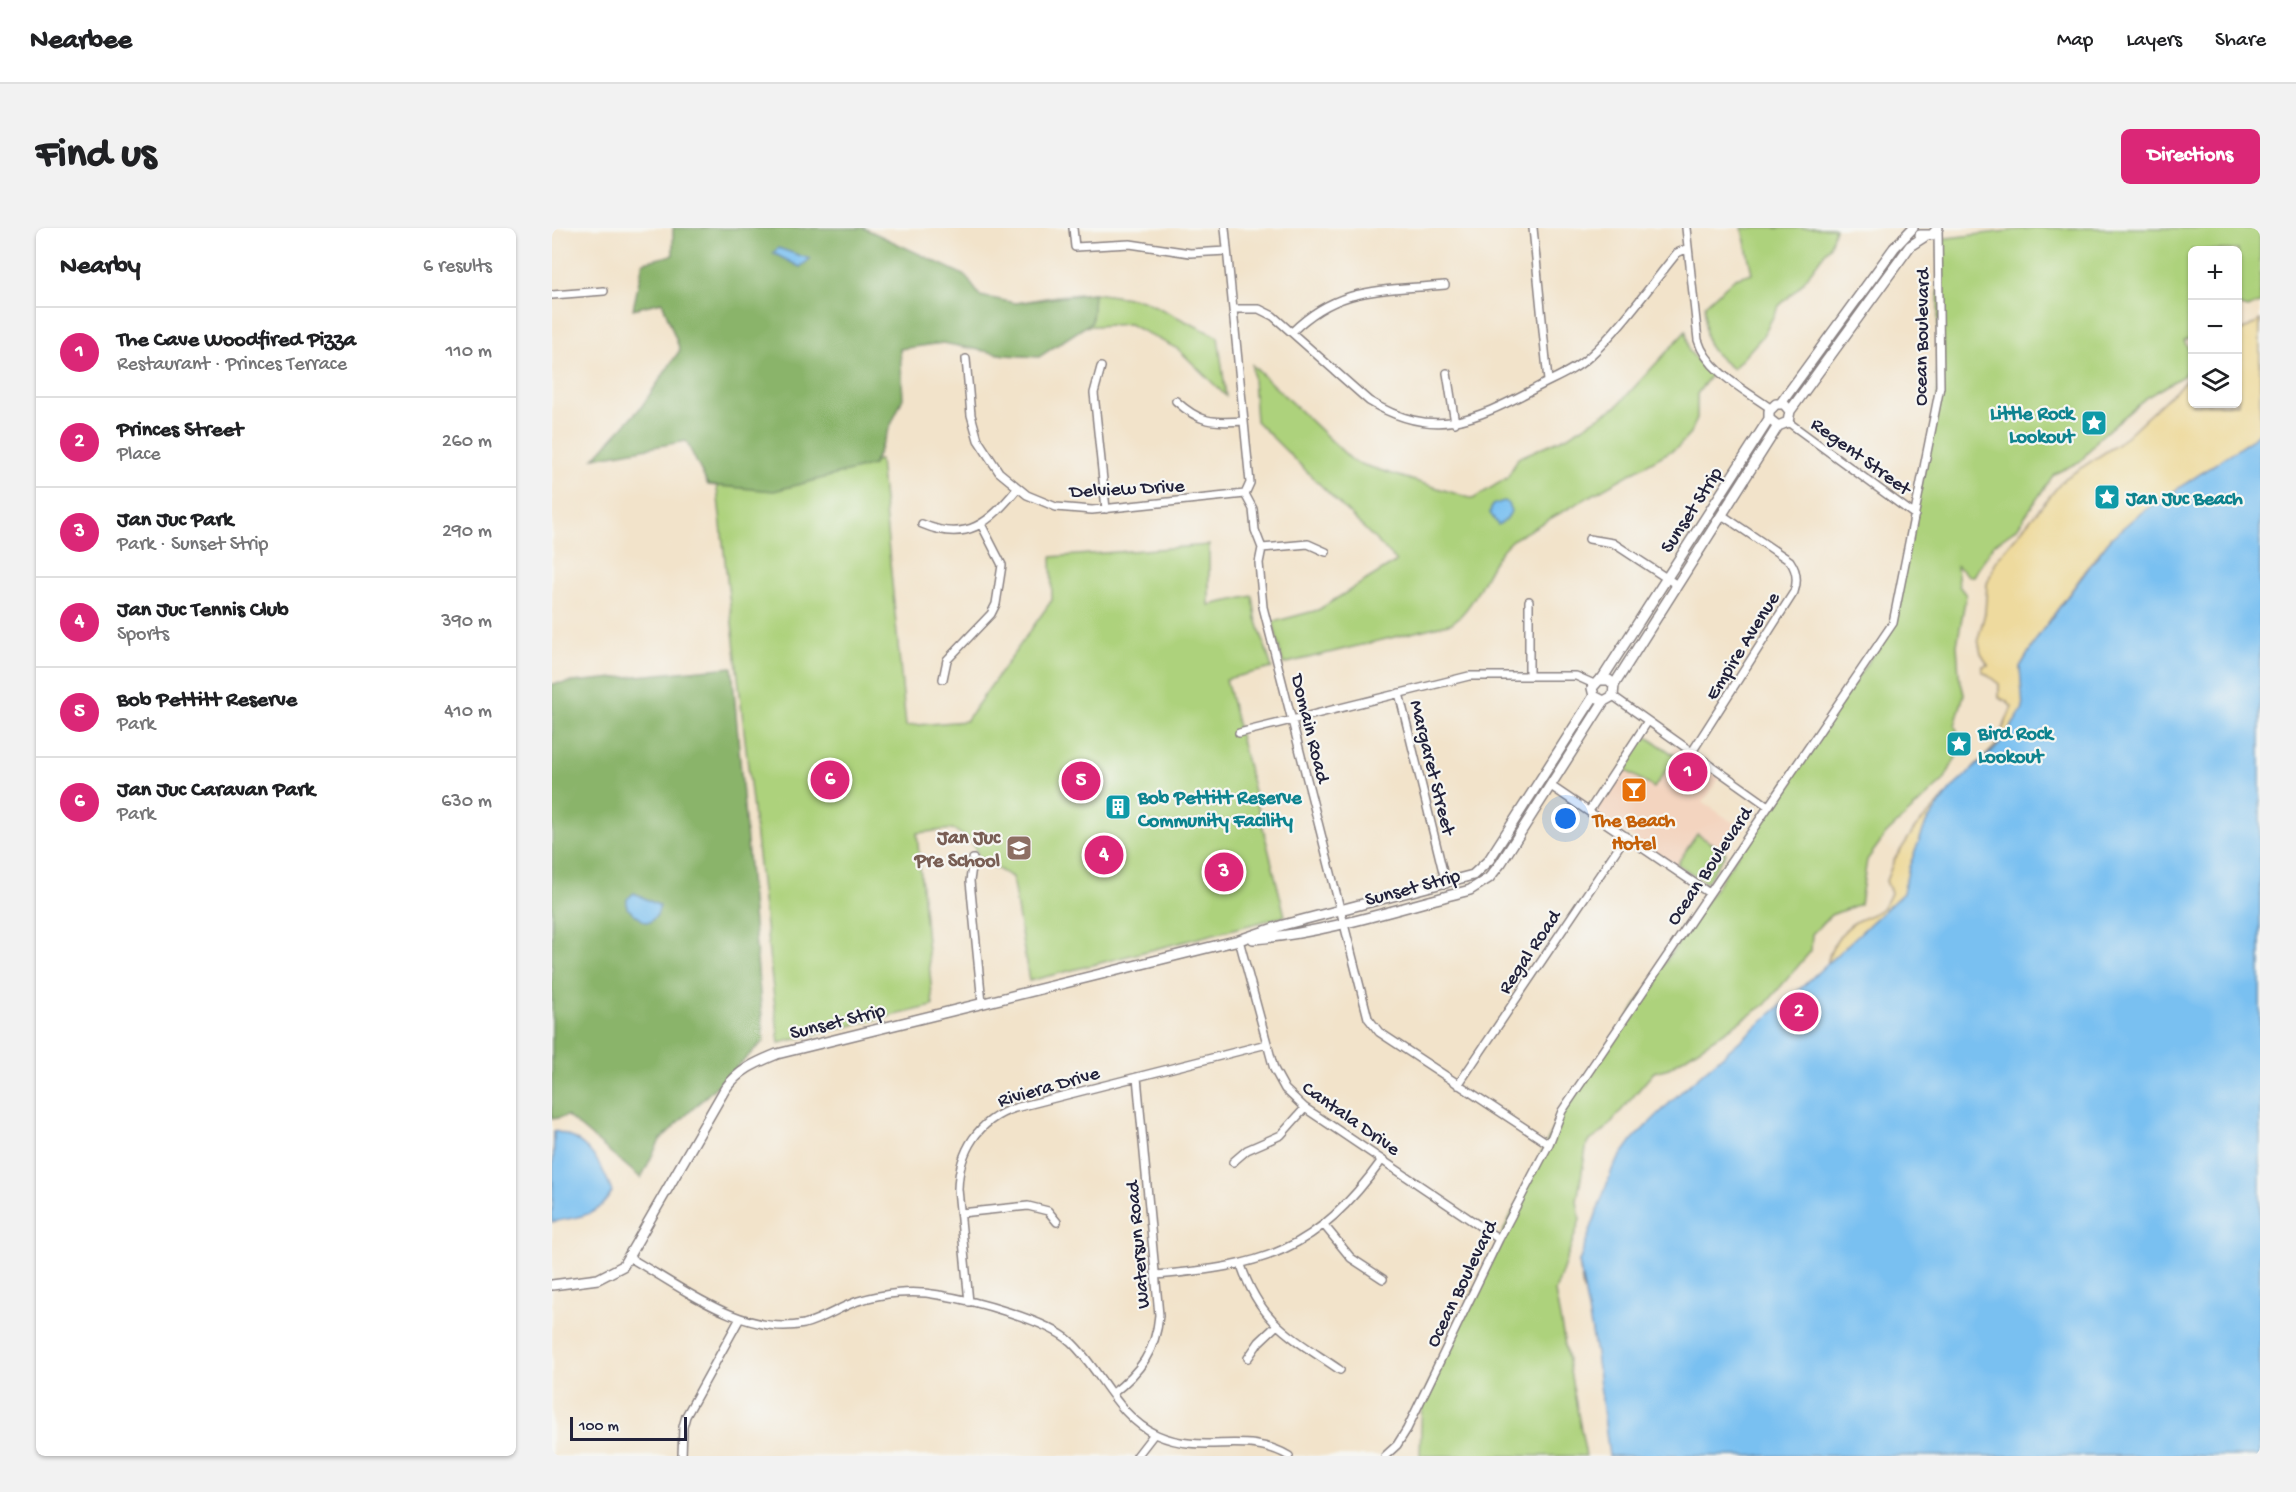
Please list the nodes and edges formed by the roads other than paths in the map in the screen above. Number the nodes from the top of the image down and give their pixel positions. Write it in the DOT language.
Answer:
graph roads {
  1 [pos="1073,228"];
  2 [pos="1225,228"];
  3 [pos="1533,228"];
  4 [pos="1686,228"];
  5 [pos="1914,228"];
  6 [pos="1938,228"];
  7 [pos="1926,236"];
  8 [pos="1688,248"];
  9 [pos="1227,250"];
  10 [pos="1939,256"];
  11 [pos="1445,285"];
  12 [pos="604,291"];
  13 [pos="552,296"];
  14 [pos="1233,309"];
  15 [pos="1293,332"];
  16 [pos="966,359"];
  17 [pos="1101,367"];
  18 [pos="1447,373"];
  19 [pos="1548,381"];
  20 [pos="1176,401"];
  21 [pos="1781,403"];
  22 [pos="1770,408"];
  23 [pos="1790,411"];
  24 [pos="1769,419"];
  25 [pos="1244,421"];
  26 [pos="1788,422"];
  27 [pos="1455,423"];
  28 [pos="1778,426"];
  29 [pos="1017,489"];
  30 [pos="1245,494"];
  31 [pos="1106,509"];
  32 [pos="1722,515"];
  33 [pos="1915,515"];
  34 [pos="922,524"];
  35 [pos="981,524"];
  36 [pos="1589,539"];
  37 [pos="1262,548"];
  38 [pos="1326,552"];
  39 [pos="1667,578"];
  40 [pos="1677,585"];
  41 [pos="1529,601"];
  42 [pos="1529,676"];
  43 [pos="943,679"];
  44 [pos="1598,681"];
  45 [pos="1399,693"];
  46 [pos="1610,694"];
  47 [pos="1594,696"];
  48 [pos="1293,720"];
  49 [pos="1648,721"];
  50 [pos="1239,733"];
  51 [pos="1692,752"];
  52 [pos="1551,786"];
  53 [pos="1768,806"];
  54 [pos="1589,811"];
  55 [pos="1626,836"];
  56 [pos="973,859"];
  57 [pos="1446,884"];
  58 [pos="1709,893"];
  59 [pos="1341,909"];
  60 [pos="1344,922"];
  61 [pos="1239,940"];
  62 [pos="981,1003"];
  63 [pos="1267,1044"];
  64 [pos="1137,1077"];
  65 [pos="1458,1085"];
  66 [pos="1305,1108"];
  67 [pos="1549,1144"];
  68 [pos="1382,1160"];
  69 [pos="1233,1162"];
  70 [pos="961,1213"];
  71 [pos="1057,1222"];
  72 [pos="1324,1224"];
  73 [pos="1499,1239"];
  74 [pos="630,1258"];
  75 [pos="1241,1265"];
  76 [pos="1156,1275"];
  77 [pos="1383,1279"];
  78 [pos="552,1285"];
  79 [pos="969,1302"];
  80 [pos="739,1320"];
  81 [pos="1276,1326"];
  82 [pos="1248,1358"];
  83 [pos="1341,1370"];
  84 [pos="1112,1394"];
  85 [pos="1154,1434"];
  86 [pos="682,1456"];
  87 [pos="1137,1456"];
  88 [pos="1289,1456"];
  89 [pos="1385,1456"];
  1 -- 9 [label="street"];
  2 -- 9 [label="street, Domain Road"];
  3 -- 19 [label="street"];
  4 -- 8 [label="street"];
  5 -- 7 [label="street"];
  5 -- 21 [label="street"];
  6 -- 7 [label="street"];
  6 -- 10 [label="street, Ocean Boulevard"];
  7 -- 10 [label="street, Ocean Boulevard"];
  7 -- 23 [label="street"];
  8 -- 19 [label="street"];
  8 -- 22 [label="street"];
  9 -- 14 [label="street, Domain Road"];
  10 -- 33 [label="street, Ocean Boulevard"];
  11 -- 15 [label="street"];
  12 -- 13 [label="street"];
  14 -- 15 [label="street"];
  14 -- 25 [label="street, Domain Road"];
  15 -- 27 [label="street"];
  16 -- 29 [label="street, Delview Drive"];
  17 -- 31 [label="street"];
  18 -- 27 [label="street"];
  19 -- 27 [label="street"];
  20 -- 25 [label="street"];
  21 -- 22 [label="street"];
  21 -- 23 [label="street"];
  22 -- 24 [label="street, Sunset Strip"];
  23 -- 26 [label="street"];
  24 -- 28 [label="street"];
  24 -- 39 [label="street, Sunset Strip"];
  25 -- 30 [label="street, Domain Road"];
  26 -- 28 [label="street"];
  26 -- 33 [label="street, Regent Street"];
  28 -- 32 [label="street, Sunset Strip"];
  29 -- 31 [label="street, Delview Drive"];
  29 -- 35 [label="street"];
  30 -- 31 [label="street, Delview Drive"];
  30 -- 37 [label="street, Domain Road"];
  32 -- 40 [label="street, Sunset Strip"];
  32 -- 51 [label="street, Empire Avenue"];
  33 -- 53 [label="street, Ocean Boulevard"];
  34 -- 35 [label="street"];
  35 -- 43 [label="street"];
  36 -- 39 [label="street"];
  37 -- 38 [label="street"];
  37 -- 48 [label="street, Domain Road"];
  39 -- 40 [label="street"];
  39 -- 44 [label="street, Sunset Strip"];
  40 -- 46 [label="street, Sunset Strip"];
  41 -- 42 [label="street"];
  42 -- 44 [label="street"];
  42 -- 45 [label="street"];
  44 -- 46 [label="street"];
  44 -- 47 [label="street"];
  45 -- 48 [label="street"];
  45 -- 57 [label="street, Margaret Street"];
  46 -- 47 [label="street"];
  46 -- 49 [label="street"];
  46 -- 52 [label="street, Sunset Strip"];
  47 -- 57 [label="street, Sunset Strip"];
  48 -- 50 [label="street"];
  48 -- 59 [label="street, Domain Road"];
  49 -- 51 [label="street"];
  49 -- 54 [label="street"];
  51 -- 53 [label="street"];
  52 -- 54 [label="street"];
  52 -- 60 [label="street, Sunset Strip"];
  53 -- 58 [label="street, Ocean Boulevard"];
  54 -- 55 [label="street"];
  55 -- 58 [label="street"];
  55 -- 65 [label="street, Regal Road"];
  56 -- 62 [label="street"];
  57 -- 59 [label="street, Sunset Strip"];
  58 -- 67 [label="street, Ocean Boulevard"];
  59 -- 60 [label="street, Domain Road"];
  59 -- 61 [label="street, Sunset Strip"];
  60 -- 61 [label="street, Sunset Strip"];
  60 -- 65 [label="street, Domain Road"];
  61 -- 62 [label="street, Sunset Strip"];
  61 -- 63 [label="street, Cantala Drive"];
  62 -- 74 [label="street, Sunset Strip"];
  63 -- 64 [label="street, Riviera Drive"];
  63 -- 66 [label="street, Cantala Drive"];
  64 -- 70 [label="street, Riviera Drive"];
  64 -- 76 [label="street, Watersun Road"];
  65 -- 67 [label="street, Domain Road"];
  66 -- 68 [label="street, Cantala Drive"];
  66 -- 69 [label="street"];
  67 -- 73 [label="street, Ocean Boulevard"];
  68 -- 72 [label="street"];
  68 -- 73 [label="street, Cantala Drive"];
  70 -- 71 [label="street"];
  70 -- 79 [label="street, Riviera Drive"];
  72 -- 75 [label="street"];
  72 -- 77 [label="street"];
  73 -- 89 [label="street, Ocean Boulevard"];
  74 -- 78 [label="street, Sunset Strip"];
  74 -- 80 [label="street"];
  75 -- 76 [label="street"];
  75 -- 81 [label="street"];
  76 -- 84 [label="street, Watersun Road"];
  79 -- 80 [label="street"];
  79 -- 84 [label="street"];
  80 -- 86 [label="street"];
  81 -- 82 [label="street"];
  81 -- 83 [label="street"];
  84 -- 85 [label="street"];
  85 -- 87 [label="street"];
  85 -- 88 [label="street"];
}
